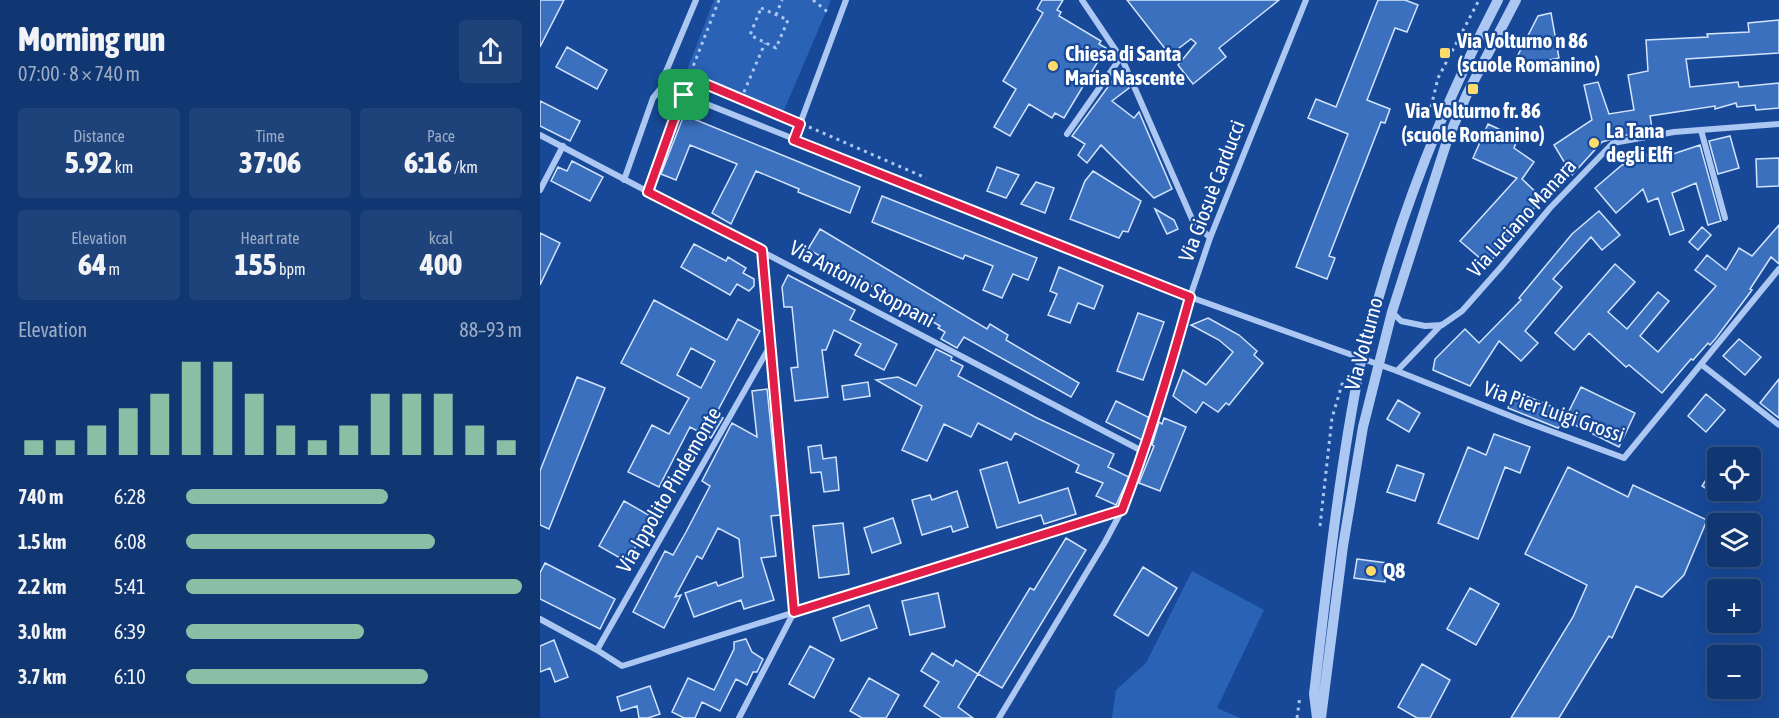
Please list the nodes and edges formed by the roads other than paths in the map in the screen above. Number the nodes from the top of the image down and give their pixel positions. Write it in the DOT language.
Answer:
graph roads {
  1 [pos="696,0"];
  2 [pos="846,0"];
  3 [pos="1082,0"];
  4 [pos="1306,0"];
  5 [pos="1498,0"];
  6 [pos="1516,0"];
  7 [pos="1121,57"];
  8 [pos="666,82"];
  9 [pos="1779,124"];
  10 [pos="1701,130"];
  11 [pos="1067,134"];
  12 [pos="540,135"];
  13 [pos="794,140"];
  14 [pos="563,146"];
  15 [pos="624,180"];
  16 [pos="540,190"];
  17 [pos="1725,218"];
  18 [pos="1210,238"];
  19 [pos="762,250"];
  20 [pos="1779,269"];
  21 [pos="1190,297"];
  22 [pos="1392,312"];
  23 [pos="1442,325"];
  24 [pos="770,345"];
  25 [pos="1361,359"];
  26 [pos="1379,365"];
  27 [pos="1702,365"];
  28 [pos="1397,371"];
  29 [pos="1779,425"];
  30 [pos="1144,452"];
  31 [pos="1122,510"];
  32 [pos="794,612"];
  33 [pos="540,620"];
  34 [pos="597,650"];
  35 [pos="739,718"];
  36 [pos="999,718"];
  37 [pos="1319,718"];
  1 -- 8 [label="street"];
  2 -- 13 [label="street"];
  3 -- 7 [label="street"];
  4 -- 18 [label="street, Via Giosuè Carducci"];
  5 -- 25 [label="street, Via Volturno"];
  6 -- 22 [label="street, Via Volturno"];
  7 -- 11 [label="street"];
  7 -- 18 [label="street"];
  8 -- 13 [label="street, Via Pier Luigi Grossi"];
  8 -- 15 [label="street"];
  9 -- 10 [label="street, Via Luciano Manara"];
  10 -- 17 [label="street"];
  10 -- 23 [label="street, Via Luciano Manara"];
  12 -- 14 [label="street, Via Antonio Stoppani"];
  13 -- 21 [label="street, Via Pier Luigi Grossi"];
  14 -- 15 [label="street, Via Antonio Stoppani"];
  14 -- 16 [label="street"];
  15 -- 19 [label="street, Via Antonio Stoppani"];
  18 -- 21 [label="street, Via Giosuè Carducci"];
  19 -- 24 [label="street"];
  19 -- 30 [label="street, Via Antonio Stoppani"];
  20 -- 27 [label="street, Via Pier Luigi Grossi"];
  21 -- 25 [label="street, Via Pier Luigi Grossi"];
  21 -- 30 [label="street, Via Giosuè Carducci"];
  22 -- 23 [label="street"];
  22 -- 26 [label="street, Via Volturno"];
  23 -- 28 [label="street, Via Luciano Manara"];
  24 -- 32 [label="street"];
  24 -- 34 [label="street, Via Ippolito Pindemonte"];
  25 -- 26 [label="street, Via Pier Luigi Grossi"];
  25 -- 37 [label="street, Via Volturno"];
  26 -- 28 [label="street, Via Pier Luigi Grossi"];
  26 -- 37 [label="street, Via Volturno"];
  27 -- 28 [label="street, Via Pier Luigi Grossi"];
  27 -- 29 [label="street"];
  30 -- 31 [label="street, Via Giosuè Carducci"];
  31 -- 32 [label="street"];
  31 -- 36 [label="street, Via Giosuè Carducci"];
  32 -- 34 [label="street"];
  32 -- 35 [label="street"];
  33 -- 34 [label="street"];
}
